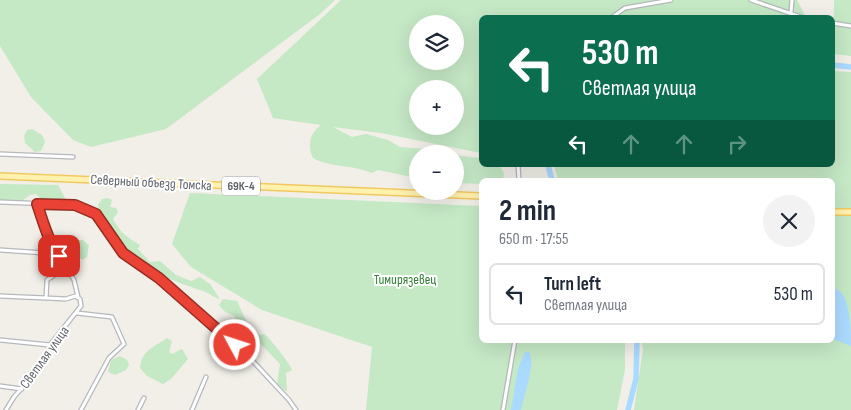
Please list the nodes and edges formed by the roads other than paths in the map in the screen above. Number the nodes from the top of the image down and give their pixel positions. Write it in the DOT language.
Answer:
graph roads {
  1 [pos="671,0"];
  2 [pos="751,0"];
  3 [pos="792,0"];
  4 [pos="791,13"];
  5 [pos="615,15"];
  6 [pos="796,15"];
  7 [pos="835,23"];
  8 [pos="851,26"];
  9 [pos="0,154"];
  10 [pos="73,157"];
  11 [pos="0,176"];
  12 [pos="479,196"];
  13 [pos="0,202"];
  14 [pos="37,204"];
  15 [pos="835,212"];
  16 [pos="851,212"];
  17 [pos="52,249"];
  18 [pos="0,250"];
  19 [pos="64,265"];
  20 [pos="0,296"];
  21 [pos="78,297"];
  22 [pos="46,298"];
  23 [pos="77,313"];
  24 [pos="0,340"];
  25 [pos="514,343"];
  26 [pos="50,345"];
  27 [pos="206,377"];
  28 [pos="0,386"];
  29 [pos="22,389"];
  30 [pos="144,398"];
  31 [pos="6,410"];
  32 [pos="81,410"];
  33 [pos="138,410"];
  34 [pos="192,410"];
  35 [pos="296,410"];
  36 [pos="503,410"];
  1 -- 5 [label="street"];
  2 -- 4 [label="street"];
  3 -- 4 [label="street"];
  4 -- 6 [label="street"];
  7 -- 8 [label="street"];
  9 -- 10 [label="street"];
  11 -- 12 [label="main road, Северный объезд Томска / 69К-4"];
  13 -- 14 [label="street"];
  14 -- 17 [label="street"];
  14 -- 35 [label="street"];
  15 -- 16 [label="main road"];
  17 -- 18 [label="street"];
  17 -- 19 [label="street"];
  19 -- 21 [label="street"];
  19 -- 22 [label="street"];
  20 -- 22 [label="street"];
  21 -- 22 [label="street"];
  21 -- 23 [label="street, Светлая улица"];
  23 -- 26 [label="street, Светлая улица"];
  23 -- 32 [label="street"];
  24 -- 26 [label="street"];
  25 -- 36 [label="street"];
  26 -- 29 [label="street, Светлая улица"];
  27 -- 34 [label="street"];
  28 -- 29 [label="street"];
  29 -- 31 [label="street, Светлая улица"];
  30 -- 33 [label="street"];
}
